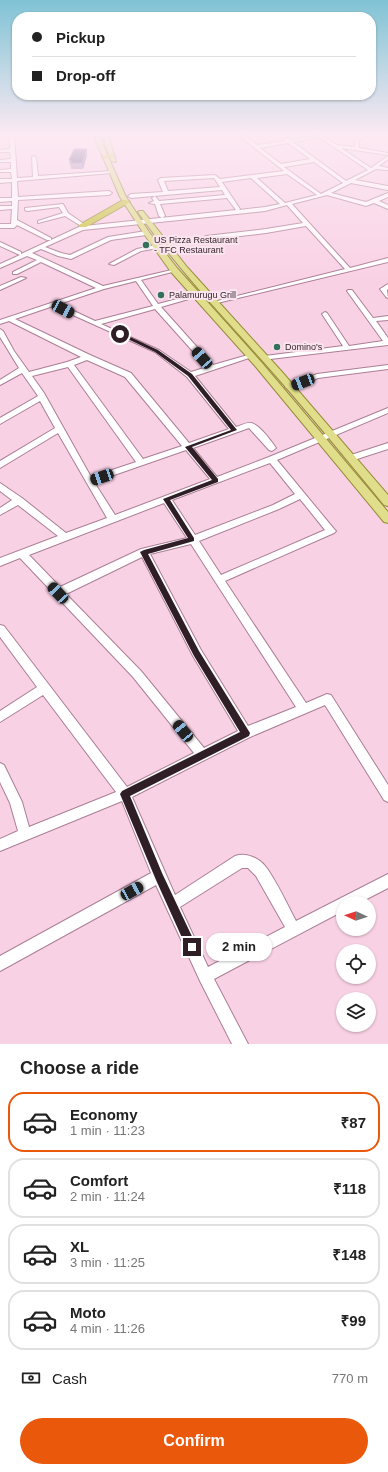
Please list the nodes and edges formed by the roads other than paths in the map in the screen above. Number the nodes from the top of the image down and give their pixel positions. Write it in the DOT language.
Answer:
graph roads {
  1 [pos="13,183"];
  2 [pos="121,183"];
  3 [pos="162,183"];
  4 [pos="219,183"];
  5 [pos="260,183"];
  6 [pos="306,183"];
  7 [pos="347,183"];
  8 [pos="353,183"];
  9 [pos="223,188"];
  10 [pos="388,188"];
  11 [pos="108,193"];
  12 [pos="154,194"];
  13 [pos="166,194"];
  14 [pos="324,194"];
  15 [pos="388,195"];
  16 [pos="227,196"];
  17 [pos="129,199"];
  18 [pos="0,200"];
  19 [pos="15,200"];
  20 [pos="375,201"];
  21 [pos="154,203"];
  22 [pos="285,204"];
  23 [pos="273,206"];
  24 [pos="388,207"];
  25 [pos="0,208"];
  26 [pos="27,209"];
  27 [pos="237,209"];
  28 [pos="15,210"];
  29 [pos="0,214"];
  30 [pos="66,214"];
  31 [pos="162,216"];
  32 [pos="141,220"];
  33 [pos="14,221"];
  34 [pos="40,222"];
  35 [pos="307,224"];
  36 [pos="82,225"];
  37 [pos="0,226"];
  38 [pos="146,233"];
  39 [pos="206,238"];
  40 [pos="49,239"];
  41 [pos="0,244"];
  42 [pos="40,247"];
  43 [pos="156,247"];
  44 [pos="19,253"];
  45 [pos="26,254"];
  46 [pos="12,260"];
  47 [pos="388,260"];
  48 [pos="0,262"];
  49 [pos="38,262"];
  50 [pos="112,264"];
  51 [pos="0,266"];
  52 [pos="26,268"];
  53 [pos="348,269"];
  54 [pos="174,270"];
  55 [pos="15,273"];
  56 [pos="24,278"];
  57 [pos="137,279"];
  58 [pos="388,286"];
  59 [pos="0,288"];
  60 [pos="102,288"];
  61 [pos="350,291"];
  62 [pos="196,296"];
  63 [pos="388,296"];
  64 [pos="215,303"];
  65 [pos="54,304"];
  66 [pos="157,307"];
  67 [pos="326,314"];
  68 [pos="10,318"];
  69 [pos="388,318"];
  70 [pos="372,320"];
  71 [pos="0,322"];
  72 [pos="96,323"];
  73 [pos="0,331"];
  74 [pos="388,343"];
  75 [pos="3,346"];
  76 [pos="347,348"];
  77 [pos="250,356"];
  78 [pos="87,357"];
  79 [pos="265,358"];
  80 [pos="70,364"];
  81 [pos="388,367"];
  82 [pos="211,368"];
  83 [pos="25,372"];
  84 [pos="190,375"];
  85 [pos="0,383"];
  86 [pos="289,387"];
  87 [pos="41,397"];
  88 [pos="388,410"];
  89 [pos="0,421"];
  90 [pos="59,429"];
  91 [pos="234,430"];
  92 [pos="331,434"];
  93 [pos="321,439"];
  94 [pos="388,446"];
  95 [pos="188,447"];
  96 [pos="272,448"];
  97 [pos="351,458"];
  98 [pos="272,459"];
  99 [pos="141,463"];
  100 [pos="0,465"];
  101 [pos="216,481"];
  102 [pos="89,482"];
  103 [pos="0,486"];
  104 [pos="300,495"];
  105 [pos="166,499"];
  106 [pos="19,500"];
  107 [pos="388,502"];
  108 [pos="0,512"];
  109 [pos="388,519"];
  110 [pos="113,520"];
  111 [pos="65,538"];
  112 [pos="192,540"];
  113 [pos="144,552"];
  114 [pos="22,554"];
  115 [pos="0,562"];
  116 [pos="218,580"];
  117 [pos="58,593"];
  118 [pos="0,630"];
  119 [pos="45,688"];
  120 [pos="304,709"];
  121 [pos="0,718"];
  122 [pos="246,733"];
  123 [pos="202,754"];
  124 [pos="0,768"];
  125 [pos="125,794"];
  126 [pos="388,796"];
  127 [pos="25,835"];
  128 [pos="0,845"];
  129 [pos="159,876"];
  130 [pos="388,881"];
  131 [pos="359,896"];
  132 [pos="172,904"];
  133 [pos="336,908"];
  134 [pos="294,930"];
  135 [pos="0,964"];
  136 [pos="206,976"];
  137 [pos="240,1044"];
  1 -- 19 [label="street"];
  2 -- 17 [label="main road"];
  3 -- 13 [label="street"];
  4 -- 9 [label="street"];
  5 -- 22 [label="street"];
  6 -- 14 [label="street"];
  7 -- 14 [label="street"];
  8 -- 10 [label="street"];
  9 -- 13 [label="street"];
  9 -- 16 [label="street"];
  11 -- 19 [label="street"];
  12 -- 13 [label="street"];
  12 -- 17 [label="street"];
  12 -- 21 [label="street"];
  14 -- 20 [label="street"];
  14 -- 22 [label="street"];
  15 -- 20 [label="street"];
  16 -- 21 [label="street"];
  16 -- 27 [label="street"];
  17 -- 32 [label="main road"];
  17 -- 36 [label="highway"];
  18 -- 19 [label="street"];
  19 -- 28 [label="street"];
  20 -- 24 [label="street"];
  21 -- 31 [label="street"];
  22 -- 23 [label="street"];
  22 -- 35 [label="street"];
  23 -- 27 [label="street"];
  23 -- 32 [label="street"];
  25 -- 28 [label="street"];
  26 -- 30 [label="street"];
  27 -- 31 [label="street"];
  28 -- 29 [label="street"];
  28 -- 33 [label="street"];
  30 -- 34 [label="street"];
  30 -- 36 [label="street"];
  31 -- 32 [label="street"];
  32 -- 36 [label="street"];
  32 -- 38 [label="main road"];
  32 -- 42 [label="street"];
  32 -- 64 [label="main road"];
  33 -- 37 [label="street"];
  33 -- 40 [label="street"];
  35 -- 39 [label="street"];
  35 -- 53 [label="street"];
  36 -- 40 [label="street"];
  38 -- 42 [label="street"];
  38 -- 43 [label="main road"];
  40 -- 44 [label="street"];
  41 -- 44 [label="street"];
  42 -- 45 [label="street"];
  43 -- 50 [label="street"];
  43 -- 54 [label="main road"];
  44 -- 48 [label="street"];
  45 -- 46 [label="street"];
  45 -- 60 [label="street"];
  46 -- 51 [label="street"];
  46 -- 52 [label="street"];
  47 -- 53 [label="street"];
  49 -- 52 [label="street"];
  52 -- 55 [label="street"];
  53 -- 64 [label="street"];
  54 -- 57 [label="street"];
  54 -- 62 [label="main road"];
  56 -- 59 [label="street"];
  57 -- 60 [label="street"];
  57 -- 66 [label="street"];
  58 -- 63 [label="street"];
  60 -- 65 [label="street"];
  61 -- 70 [label="street"];
  62 -- 66 [label="street"];
  62 -- 77 [label="main road"];
  64 -- 79 [label="main road"];
  65 -- 68 [label="street"];
  65 -- 72 [label="street"];
  66 -- 72 [label="street"];
  66 -- 82 [label="street"];
  67 -- 76 [label="street"];
  68 -- 71 [label="street"];
  68 -- 78 [label="street"];
  69 -- 70 [label="street"];
  70 -- 74 [label="street"];
  72 -- 84 [label="street"];
  73 -- 75 [label="street"];
  74 -- 76 [label="street"];
  75 -- 83 [label="street"];
  76 -- 79 [label="street"];
  77 -- 82 [label="street"];
  77 -- 93 [label="main road"];
  78 -- 80 [label="street"];
  78 -- 95 [label="street"];
  79 -- 86 [label="main road"];
  80 -- 83 [label="street"];
  80 -- 99 [label="street"];
  81 -- 86 [label="street"];
  82 -- 84 [label="street"];
  83 -- 85 [label="street"];
  83 -- 87 [label="street"];
  84 -- 91 [label="street"];
  86 -- 92 [label="main road"];
  87 -- 89 [label="street"];
  87 -- 90 [label="street"];
  88 -- 92 [label="street"];
  90 -- 100 [label="street"];
  90 -- 102 [label="street"];
  91 -- 95 [label="street"];
  91 -- 96 [label="street"];
  92 -- 93 [label="street"];
  92 -- 97 [label="main road"];
  93 -- 98 [label="street"];
  93 -- 109 [label="main road"];
  94 -- 97 [label="street"];
  95 -- 99 [label="street"];
  95 -- 101 [label="street"];
  97 -- 107 [label="main road"];
  98 -- 101 [label="street"];
  98 -- 104 [label="street"];
  99 -- 102 [label="street"];
  101 -- 105 [label="street"];
  102 -- 110 [label="street"];
  103 -- 106 [label="street"];
  104 -- 112 [label="street"];
  104 -- 116 [label="street"];
  105 -- 110 [label="street"];
  105 -- 112 [label="street"];
  106 -- 108 [label="street"];
  106 -- 111 [label="street"];
  110 -- 111 [label="street"];
  111 -- 114 [label="street"];
  112 -- 113 [label="street"];
  112 -- 116 [label="street"];
  113 -- 117 [label="street"];
  113 -- 122 [label="street"];
  114 -- 115 [label="street"];
  114 -- 117 [label="street"];
  116 -- 120 [label="street"];
  117 -- 123 [label="street"];
  118 -- 119 [label="street"];
  119 -- 121 [label="street"];
  119 -- 125 [label="street"];
  120 -- 122 [label="street"];
  120 -- 126 [label="street"];
  122 -- 123 [label="street"];
  123 -- 125 [label="street"];
  124 -- 127 [label="street"];
  125 -- 127 [label="street"];
  125 -- 129 [label="street"];
  127 -- 128 [label="street"];
  129 -- 132 [label="street"];
  129 -- 135 [label="street"];
  130 -- 131 [label="street"];
  132 -- 134 [label="street"];
  132 -- 136 [label="street"];
  133 -- 134 [label="street"];
  134 -- 136 [label="street"];
  136 -- 137 [label="street"];
}
